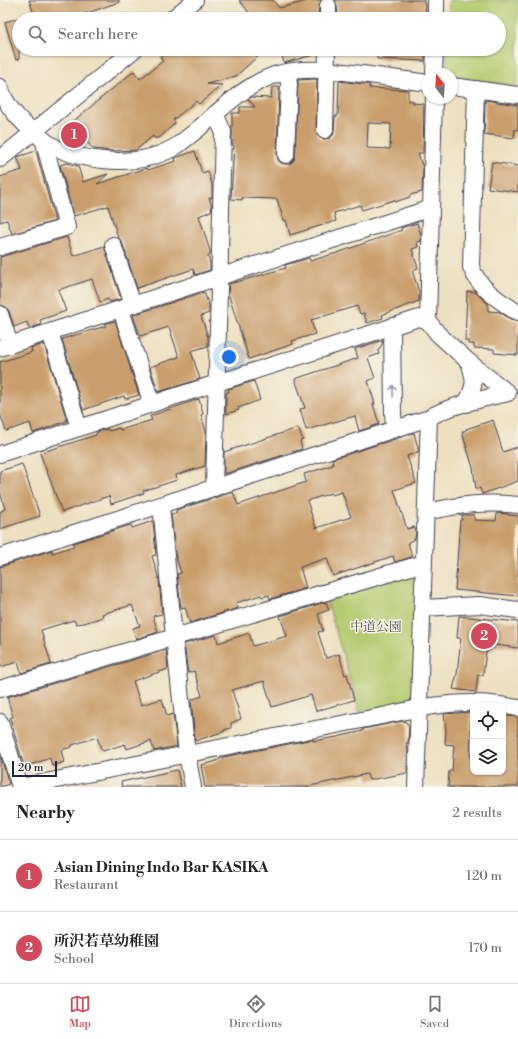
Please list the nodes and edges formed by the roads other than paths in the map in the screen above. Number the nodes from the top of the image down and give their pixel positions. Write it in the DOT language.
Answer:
graph roads {
  1 [pos="195,0"];
  2 [pos="436,0"];
  3 [pos="180,12"];
  4 [pos="436,12"];
  5 [pos="127,56"];
  6 [pos="327,56"];
  7 [pos="435,56"];
  8 [pos="434,68"];
  9 [pos="327,70"];
  10 [pos="287,72"];
  11 [pos="422,81"];
  12 [pos="0,87"];
  13 [pos="458,87"];
  14 [pos="476,89"];
  15 [pos="518,95"];
  16 [pos="434,104"];
  17 [pos="215,114"];
  18 [pos="325,130"];
  19 [pos="38,136"];
  20 [pos="286,156"];
  21 [pos="0,159"];
  22 [pos="431,208"];
  23 [pos="113,245"];
  24 [pos="0,247"];
  25 [pos="219,277"];
  26 [pos="127,307"];
  27 [pos="518,312"];
  28 [pos="0,314"];
  29 [pos="428,321"];
  30 [pos="392,326"];
  31 [pos="50,332"];
  32 [pos="5,346"];
  33 [pos="469,362"];
  34 [pos="216,383"];
  35 [pos="513,394"];
  36 [pos="152,404"];
  37 [pos="466,404"];
  38 [pos="429,418"];
  39 [pos="79,428"];
  40 [pos="394,430"];
  41 [pos="1,449"];
  42 [pos="214,488"];
  43 [pos="518,505"];
  44 [pos="162,506"];
  45 [pos="426,512"];
  46 [pos="0,557"];
  47 [pos="424,563"];
  48 [pos="423,608"];
  49 [pos="518,610"];
  50 [pos="174,636"];
  51 [pos="0,689"];
  52 [pos="419,707"];
  53 [pos="518,708"];
  54 [pos="0,722"];
  55 [pos="187,754"];
  56 [pos="413,786"];
  57 [pos="20,787"];
  58 [pos="193,787"];
  1 -- 3 [label="street"];
  2 -- 4 [label="street"];
  5 -- 19 [label="street"];
  6 -- 9 [label="street"];
  7 -- 8 [label="street"];
  9 -- 10 [label="street"];
  9 -- 11 [label="street"];
  9 -- 18 [label="street"];
  10 -- 17 [label="street"];
  10 -- 20 [label="street"];
  12 -- 19 [label="street"];
  13 -- 14 [label="street"];
  14 -- 15 [label="street"];
  14 -- 27 [label="street"];
  16 -- 22 [label="street"];
  17 -- 19 [label="street"];
  17 -- 25 [label="street"];
  19 -- 21 [label="street"];
  19 -- 24 [label="street"];
  22 -- 25 [label="street"];
  22 -- 29 [label="street"];
  23 -- 26 [label="street"];
  25 -- 26 [label="street"];
  25 -- 34 [label="street"];
  26 -- 31 [label="street"];
  26 -- 36 [label="street"];
  28 -- 32 [label="street"];
  29 -- 30 [label="street"];
  29 -- 33 [label="street"];
  30 -- 34 [label="street"];
  40 -- 30 [label="street, one-way"];
  31 -- 32 [label="street"];
  31 -- 39 [label="street"];
  33 -- 35 [label="street"];
  33 -- 37 [label="street"];
  34 -- 36 [label="street"];
  34 -- 42 [label="street"];
  35 -- 37 [label="street"];
  36 -- 39 [label="street"];
  37 -- 38 [label="street"];
  38 -- 40 [label="street"];
  38 -- 45 [label="street"];
  39 -- 41 [label="street"];
  40 -- 42 [label="street"];
  42 -- 44 [label="street"];
  43 -- 45 [label="street"];
  44 -- 46 [label="street"];
  44 -- 50 [label="street"];
  45 -- 47 [label="street"];
  47 -- 48 [label="street"];
  47 -- 50 [label="street"];
  48 -- 49 [label="street"];
  48 -- 52 [label="street"];
  50 -- 51 [label="street"];
  50 -- 55 [label="street"];
  52 -- 53 [label="street"];
  52 -- 55 [label="street"];
  52 -- 56 [label="street"];
  54 -- 57 [label="street"];
  55 -- 57 [label="street"];
  55 -- 58 [label="street"];
}
